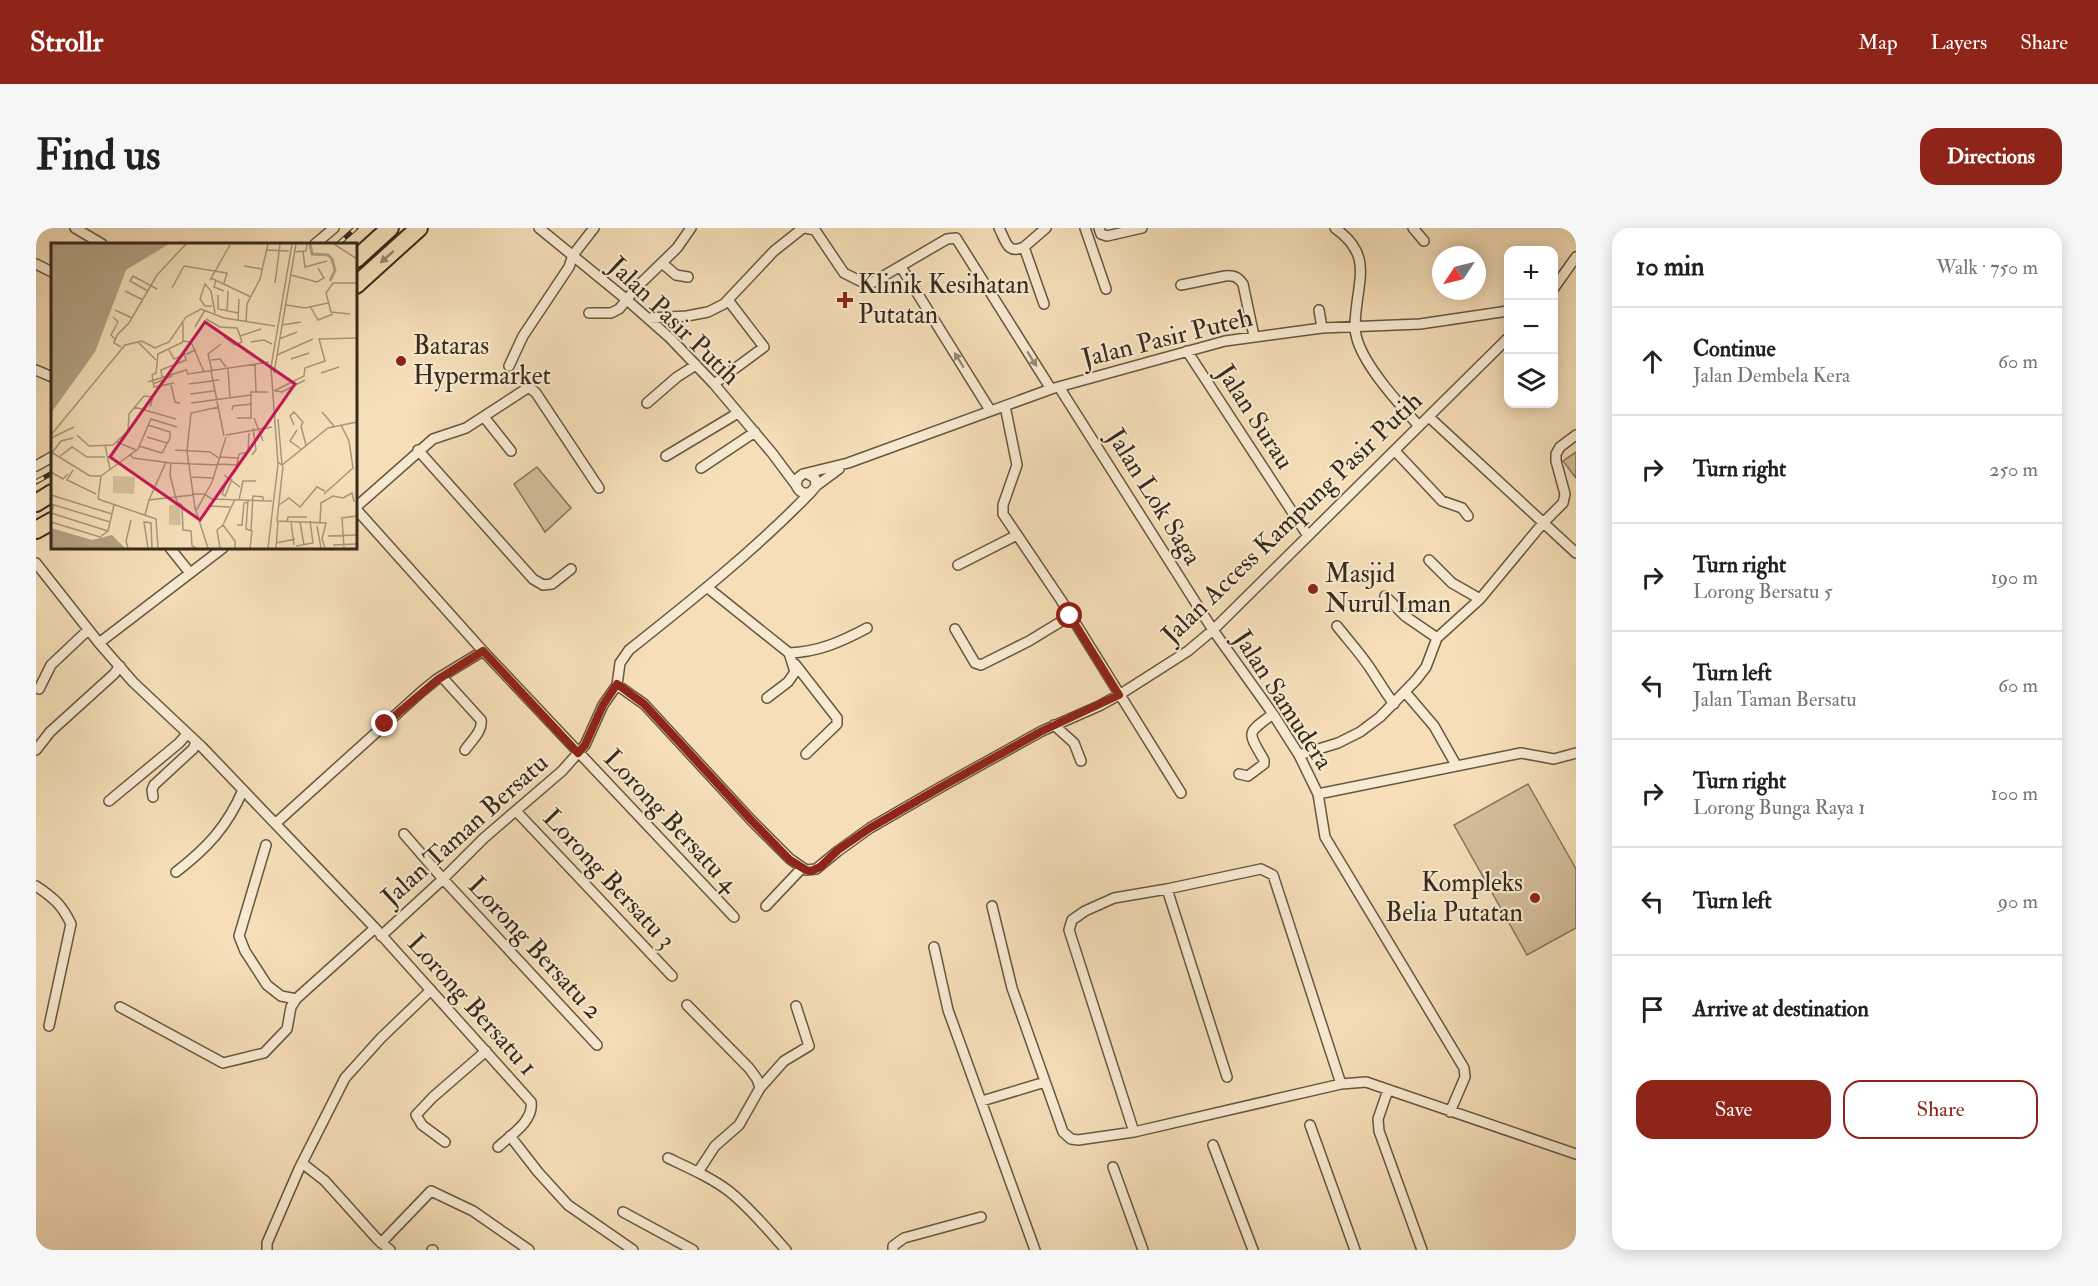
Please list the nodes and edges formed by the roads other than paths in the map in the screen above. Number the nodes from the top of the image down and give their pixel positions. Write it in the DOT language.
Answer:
graph roads {
  1 [pos="75,228"];
  2 [pos="334,228"];
  3 [pos="390,228"];
  4 [pos="419,228"];
  5 [pos="539,228"];
  6 [pos="594,228"];
  7 [pos="691,228"];
  8 [pos="804,228"];
  9 [pos="999,228"];
  10 [pos="1046,228"];
  11 [pos="1085,228"];
  12 [pos="1099,228"];
  13 [pos="1142,228"];
  14 [pos="1335,228"];
  15 [pos="1413,228"];
  16 [pos="1424,241"];
  17 [pos="100,243"];
  18 [pos="316,243"];
  19 [pos="1024,247"];
  20 [pos="573,255"];
  21 [pos="1576,257"];
  22 [pos="357,258"];
  23 [pos="662,263"];
  24 [pos="36,264"];
  25 [pos="901,267"];
  26 [pos="51,272"];
  27 [pos="688,277"];
  28 [pos="1558,282"];
  29 [pos="357,284"];
  30 [pos="1181,285"];
  31 [pos="1106,290"];
  32 [pos="627,300"];
  33 [pos="728,300"];
  34 [pos="1044,304"];
  35 [pos="1319,310"];
  36 [pos="1504,311"];
  37 [pos="589,313"];
  38 [pos="649,318"];
  39 [pos="679,318"];
  40 [pos="1355,326"];
  41 [pos="1322,327"];
  42 [pos="1254,336"];
  43 [pos="670,338"];
  44 [pos="1504,343"];
  45 [pos="1187,351"];
  46 [pos="696,364"];
  47 [pos="509,366"];
  48 [pos="36,370"];
  49 [pos="51,377"];
  50 [pos="714,384"];
  51 [pos="1055,388"];
  52 [pos="646,403"];
  53 [pos="1005,405"];
  54 [pos="990,410"];
  55 [pos="738,413"];
  56 [pos="484,417"];
  57 [pos="1429,417"];
  58 [pos="1419,426"];
  59 [pos="755,432"];
  60 [pos="1576,435"];
  61 [pos="418,450"];
  62 [pos="511,450"];
  63 [pos="1395,451"];
  64 [pos="772,453"];
  65 [pos="666,456"];
  66 [pos="51,458"];
  67 [pos="848,463"];
  68 [pos="36,466"];
  69 [pos="701,468"];
  70 [pos="806,474"];
  71 [pos="797,487"];
  72 [pos="599,488"];
  73 [pos="814,489"];
  74 [pos="51,494"];
  75 [pos="36,503"];
  76 [pos="357,507"];
  77 [pos="357,509"];
  78 [pos="1468,516"];
  79 [pos="786,519"];
  80 [pos="1543,523"];
  81 [pos="1017,535"];
  82 [pos="1308,536"];
  83 [pos="171,549"];
  84 [pos="222,549"];
  85 [pos="1576,553"];
  86 [pos="1429,560"];
  87 [pos="36,563"];
  88 [pos="958,565"];
  89 [pos="571,569"];
  90 [pos="190,573"];
  91 [pos="708,588"];
  92 [pos="1385,596"];
  93 [pos="1480,599"];
  94 [pos="1070,616"];
  95 [pos="1337,626"];
  96 [pos="867,628"];
  97 [pos="955,628"];
  98 [pos="88,630"];
  99 [pos="1213,630"];
  100 [pos="1437,638"];
  101 [pos="99,643"];
  102 [pos="483,651"];
  103 [pos="789,653"];
  104 [pos="794,663"];
  105 [pos="120,666"];
  106 [pos="442,677"];
  107 [pos="617,684"];
  108 [pos="39,689"];
  109 [pos="1405,692"];
  110 [pos="1119,695"];
  111 [pos="767,698"];
  112 [pos="1394,704"];
  113 [pos="1273,714"];
  114 [pos="1054,725"];
  115 [pos="187,734"];
  116 [pos="196,742"];
  117 [pos="36,750"];
  118 [pos="465,750"];
  119 [pos="578,753"];
  120 [pos="1576,753"];
  121 [pos="806,754"];
  122 [pos="1299,755"];
  123 [pos="1081,761"];
  124 [pos="1456,765"];
  125 [pos="1239,774"];
  126 [pos="243,790"];
  127 [pos="1181,793"];
  128 [pos="1318,794"];
  129 [pos="153,797"];
  130 [pos="109,801"];
  131 [pos="516,811"];
  132 [pos="276,823"];
  133 [pos="404,834"];
  134 [pos="266,846"];
  135 [pos="806,869"];
  136 [pos="176,872"];
  137 [pos="443,879"];
  138 [pos="36,886"];
  139 [pos="1167,889"];
  140 [pos="766,906"];
  141 [pos="992,906"];
  142 [pos="734,917"];
  143 [pos="378,932"];
  144 [pos="934,947"];
  145 [pos="672,976"];
  146 [pos="431,990"];
  147 [pos="296,999"];
  148 [pos="687,1005"];
  149 [pos="796,1006"];
  150 [pos="120,1007"];
  151 [pos="49,1026"];
  152 [pos="597,1045"];
  153 [pos="486,1051"];
  154 [pos="1227,1077"];
  155 [pos="1045,1082"];
  156 [pos="1341,1084"];
  157 [pos="760,1088"];
  158 [pos="1388,1090"];
  159 [pos="982,1101"];
  160 [pos="1450,1112"];
  161 [pos="1310,1125"];
  162 [pos="1134,1132"];
  163 [pos="510,1136"];
  164 [pos="445,1142"];
  165 [pos="1213,1145"];
  166 [pos="498,1147"];
  167 [pos="1576,1154"];
  168 [pos="668,1158"];
  169 [pos="302,1163"];
  170 [pos="1113,1167"];
  171 [pos="698,1172"];
  172 [pos="623,1212"];
  173 [pos="981,1217"];
  174 [pos="381,1243"];
  175 [pos="267,1250"];
  176 [pos="390,1250"];
  177 [pos="529,1250"];
  178 [pos="633,1250"];
  179 [pos="693,1250"];
  180 [pos="786,1250"];
  181 [pos="893,1250"];
  182 [pos="1035,1250"];
  183 [pos="1143,1250"];
  184 [pos="1253,1250"];
  185 [pos="1355,1250"];
  186 [pos="1422,1250"];
  1 -- 17 [label="street"];
  2 -- 18 [label="street"];
  3 -- 22 [label="highway"];
  4 -- 29 [label="highway, one-way"];
  5 -- 20 [label="street, Jalan Pasir Putih"];
  6 -- 20 [label="street"];
  7 -- 23 [label="street"];
  8 -- 25 [label="street"];
  8 -- 33 [label="street"];
  9 -- 19 [label="street"];
  10 -- 19 [label="street"];
  11 -- 31 [label="street"];
  12 -- 13 [label="street"];
  14 -- 40 [label="street"];
  15 -- 16 [label="street"];
  19 -- 34 [label="street"];
  20 -- 32 [label="street, Jalan Pasir Putih"];
  20 -- 47 [label="street"];
  21 -- 28 [label="street"];
  23 -- 27 [label="street"];
  23 -- 32 [label="street"];
  24 -- 26 [label="street"];
  25 -- 51 [label="street, Jalan Lok Saga, one-way"];
  54 -- 25 [label="street, one-way"];
  30 -- 42 [label="street"];
  32 -- 37 [label="street"];
  32 -- 38 [label="street, Jalan Pasir Putih"];
  33 -- 39 [label="street"];
  33 -- 50 [label="street"];
  35 -- 41 [label="street"];
  36 -- 40 [label="street, Jalan Pasir Puteh"];
  38 -- 39 [label="street"];
  38 -- 43 [label="street, Jalan Pasir Putih"];
  39 -- 43 [label="street"];
  40 -- 41 [label="street, Jalan Pasir Puteh"];
  40 -- 58 [label="street"];
  41 -- 42 [label="street, Jalan Pasir Puteh"];
  42 -- 45 [label="street, Jalan Pasir Puteh"];
  43 -- 46 [label="street, Jalan Pasir Putih"];
  44 -- 57 [label="street, Jalan Access Kampung Pasir Putih"];
  45 -- 51 [label="street, Jalan Pasir Puteh"];
  45 -- 82 [label="street, Jalan Surau"];
  46 -- 50 [label="street, Jalan Pasir Putih"];
  46 -- 52 [label="street"];
  48 -- 49 [label="street"];
  50 -- 55 [label="street, Jalan Pasir Putih"];
  51 -- 53 [label="street, Jalan Pasir Puteh"];
  51 -- 99 [label="street, Jalan Lok Saga"];
  53 -- 54 [label="street, Jalan Pasir Puteh"];
  53 -- 81 [label="street"];
  54 -- 67 [label="street, Jalan Pasir Puteh"];
  55 -- 59 [label="street, Jalan Pasir Putih"];
  55 -- 65 [label="street"];
  56 -- 61 [label="street"];
  56 -- 62 [label="street"];
  56 -- 72 [label="street"];
  57 -- 58 [label="street, Jalan Access Kampung Pasir Putih"];
  57 -- 80 [label="street"];
  58 -- 63 [label="street, Jalan Access Kampung Pasir Putih"];
  59 -- 64 [label="street, Jalan Pasir Putih"];
  59 -- 69 [label="street"];
  60 -- 80 [label="street"];
  61 -- 76 [label="street"];
  61 -- 89 [label="street"];
  63 -- 78 [label="street"];
  63 -- 82 [label="street, Jalan Access Kampung Pasir Putih"];
  64 -- 70 [label="street, Jalan Pasir Putih"];
  64 -- 71 [label="street, Jalan Pasir Putih"];
  66 -- 68 [label="street"];
  67 -- 70 [label="street, Jalan Pasir Puteh"];
  67 -- 73 [label="street, Jalan Pasir Puteh"];
  70 -- 71 [label="street"];
  70 -- 73 [label="street"];
  71 -- 73 [label="street"];
  71 -- 79 [label="street, Jalan Taman Bersatu"];
  73 -- 79 [label="street, Jalan Taman Bersatu"];
  74 -- 75 [label="highway"];
  77 -- 102 [label="street, Lorong Bersatu 4"];
  79 -- 91 [label="street, Jalan Taman Bersatu"];
  80 -- 85 [label="street"];
  80 -- 93 [label="street"];
  81 -- 88 [label="street"];
  81 -- 94 [label="street"];
  82 -- 99 [label="street, Jalan Access Kampung Pasir Putih"];
  83 -- 90 [label="street"];
  84 -- 90 [label="street"];
  86 -- 93 [label="street"];
  87 -- 98 [label="street, Lorong Bersatu 1"];
  90 -- 101 [label="street"];
  91 -- 103 [label="street"];
  91 -- 107 [label="street, Jalan Taman Bersatu"];
  92 -- 100 [label="street"];
  93 -- 100 [label="street"];
  94 -- 97 [label="street"];
  94 -- 110 [label="street"];
  95 -- 112 [label="street"];
  96 -- 103 [label="street"];
  98 -- 101 [label="street, Lorong Bersatu 1"];
  98 -- 108 [label="street"];
  99 -- 110 [label="street, Jalan Access Kampung Pasir Putih"];
  99 -- 113 [label="street, Jalan Samudera"];
  100 -- 109 [label="street"];
  101 -- 105 [label="street, Lorong Bersatu 1"];
  102 -- 106 [label="street"];
  102 -- 119 [label="street, Lorong Bersatu 4"];
  103 -- 104 [label="street"];
  104 -- 111 [label="street"];
  104 -- 121 [label="street"];
  105 -- 115 [label="street, Lorong Bersatu 1"];
  105 -- 117 [label="street"];
  106 -- 118 [label="street"];
  106 -- 132 [label="street"];
  107 -- 119 [label="street, Jalan Taman Bersatu"];
  107 -- 135 [label="street"];
  109 -- 112 [label="street"];
  109 -- 124 [label="street"];
  110 -- 114 [label="street, Jalan Access Kampung Pasir Putih"];
  110 -- 127 [label="street"];
  112 -- 122 [label="street"];
  113 -- 122 [label="street, Jalan Samudera"];
  113 -- 125 [label="street"];
  114 -- 123 [label="street"];
  114 -- 135 [label="street, Jalan Access Kampung Pasir Putih"];
  115 -- 116 [label="street, Lorong Bersatu 1"];
  115 -- 130 [label="street"];
  116 -- 126 [label="street, Lorong Bersatu 1"];
  116 -- 129 [label="street"];
  119 -- 131 [label="street, Jalan Taman Bersatu"];
  119 -- 142 [label="street, Lorong Bersatu 4"];
  120 -- 124 [label="street"];
  122 -- 128 [label="street, Jalan Samudera"];
  124 -- 128 [label="street"];
  126 -- 132 [label="street, Lorong Bersatu 1"];
  126 -- 136 [label="street"];
  128 -- 160 [label="street, Jalan Samudera"];
  131 -- 137 [label="street, Jalan Taman Bersatu"];
  131 -- 145 [label="street, Lorong Bersatu 3"];
  132 -- 143 [label="street, Lorong Bersatu 1"];
  133 -- 137 [label="street, Lorong Bersatu 2"];
  134 -- 147 [label="street"];
  135 -- 140 [label="street, Jalan Access Kampung Pasir Putih"];
  137 -- 143 [label="street, Jalan Taman Bersatu"];
  137 -- 152 [label="street, Lorong Bersatu 2"];
  138 -- 151 [label="street"];
  139 -- 154 [label="street"];
  139 -- 156 [label="street"];
  139 -- 162 [label="street"];
  141 -- 155 [label="street"];
  143 -- 146 [label="street, Lorong Bersatu 1"];
  143 -- 147 [label="street, Jalan Taman Bersatu"];
  144 -- 159 [label="street"];
  146 -- 153 [label="street, Lorong Bersatu 1"];
  146 -- 169 [label="street"];
  147 -- 150 [label="street"];
  148 -- 157 [label="street"];
  149 -- 157 [label="street"];
  153 -- 163 [label="street, Lorong Bersatu 1"];
  153 -- 164 [label="street"];
  155 -- 159 [label="street"];
  155 -- 162 [label="street"];
  156 -- 158 [label="street"];
  156 -- 162 [label="street"];
  157 -- 171 [label="street"];
  158 -- 160 [label="street"];
  158 -- 186 [label="street"];
  159 -- 182 [label="street"];
  160 -- 167 [label="street"];
  161 -- 185 [label="street"];
  163 -- 166 [label="street"];
  163 -- 178 [label="street"];
  165 -- 184 [label="street"];
  168 -- 171 [label="street"];
  169 -- 174 [label="street"];
  169 -- 175 [label="street"];
  170 -- 183 [label="street"];
  171 -- 180 [label="street"];
  172 -- 179 [label="street"];
  173 -- 181 [label="street"];
  174 -- 176 [label="street"];
  174 -- 177 [label="street"];
}
